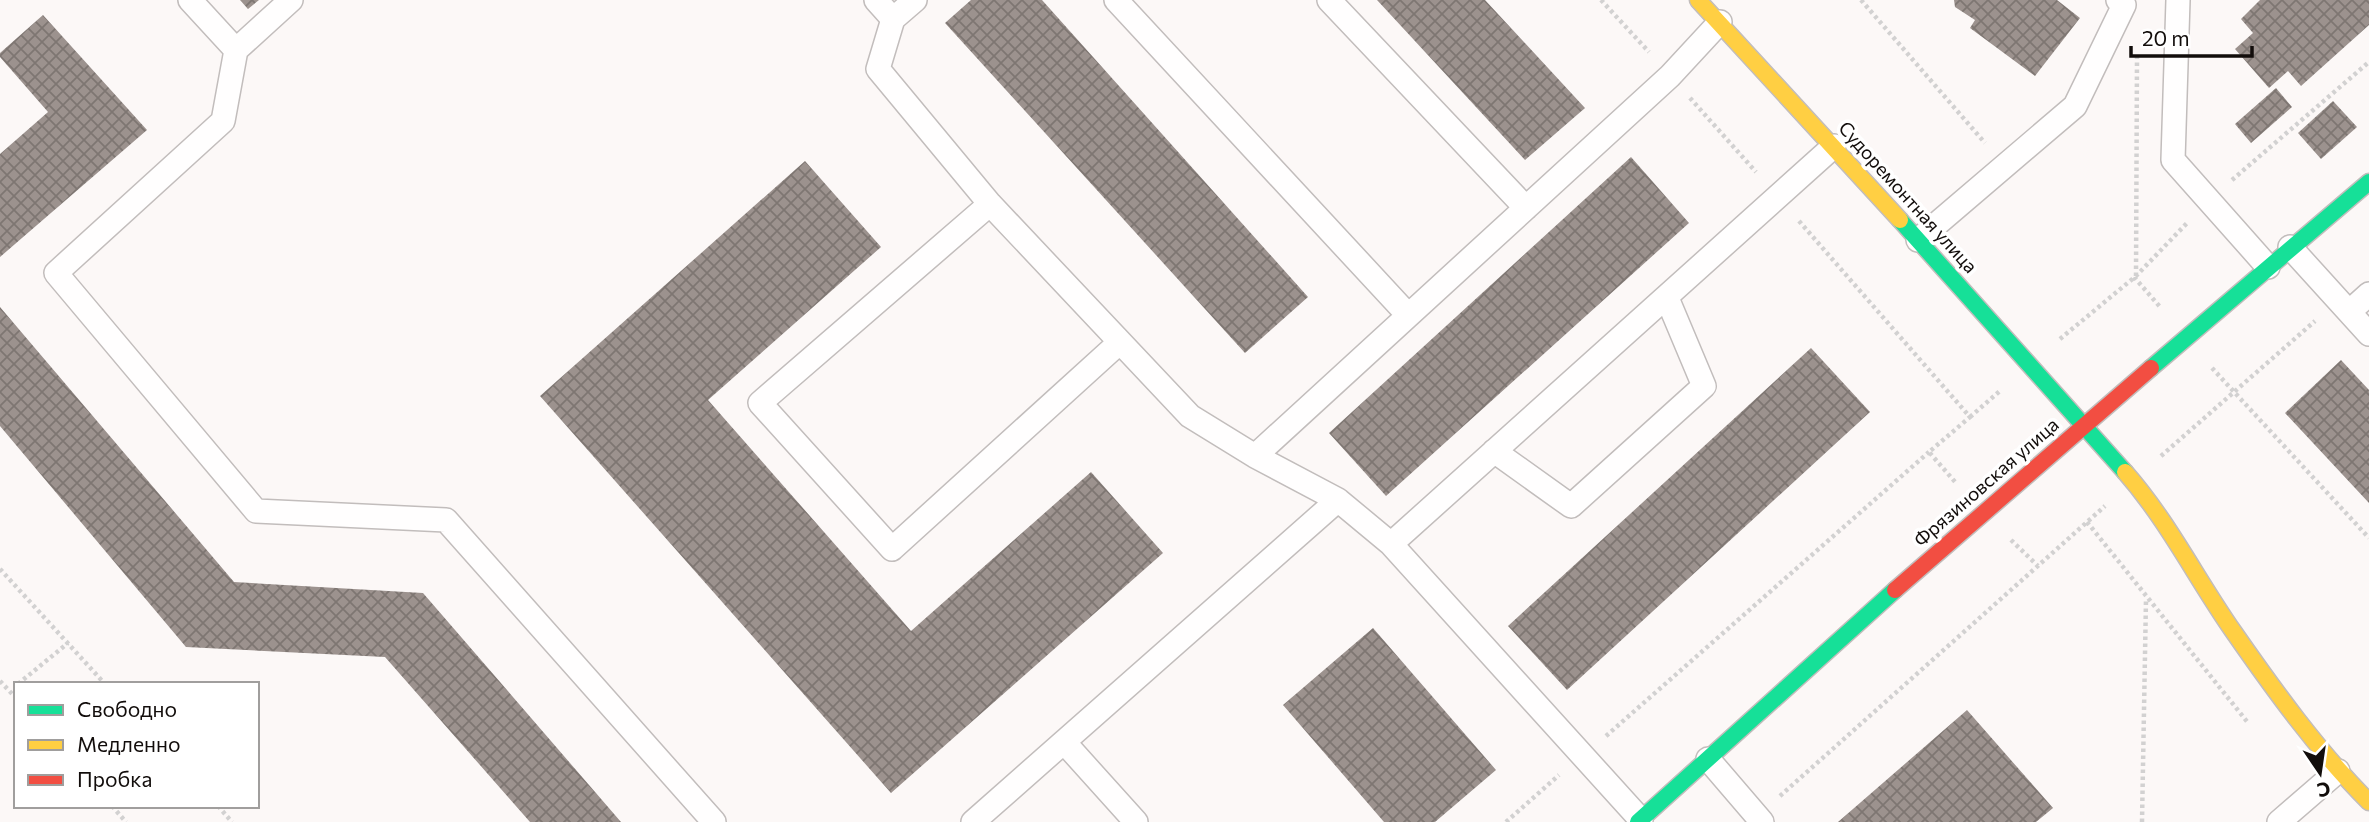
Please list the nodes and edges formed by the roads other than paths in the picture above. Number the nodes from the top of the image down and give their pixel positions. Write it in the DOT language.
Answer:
graph roads {
  1 [pos="190,0"];
  2 [pos="291,0"];
  3 [pos="876,0"];
  4 [pos="915,0"];
  5 [pos="1115,0"];
  6 [pos="1329,0"];
  7 [pos="1698,0"];
  8 [pos="2118,0"];
  9 [pos="2178,0"];
  10 [pos="893,19"];
  11 [pos="1720,22"];
  12 [pos="236,50"];
  13 [pos="1834,146"];
  14 [pos="2369,182"];
  15 [pos="990,204"];
  16 [pos="1526,208"];
  17 [pos="1918,240"];
  18 [pos="2290,247"];
  19 [pos="2268,267"];
  20 [pos="2369,294"];
  21 [pos="1667,298"];
  22 [pos="2343,306"];
  23 [pos="1408,315"];
  24 [pos="2369,334"];
  25 [pos="1120,342"];
  26 [pos="2084,425"];
  27 [pos="1494,451"];
  28 [pos="1255,456"];
  29 [pos="1338,500"];
  30 [pos="1391,544"];
  31 [pos="1064,742"];
  32 [pos="1708,759"];
  33 [pos="2338,771"];
  34 [pos="2369,802"];
  35 [pos="1759,819"];
  36 [pos="1639,821"];
  37 [pos="714,822"];
  38 [pos="973,822"];
  39 [pos="1136,822"];
  40 [pos="2279,822"];
  1 -- 12 [label="lane"];
  2 -- 12 [label="lane"];
  3 -- 10 [label="lane"];
  4 -- 10 [label="lane"];
  5 -- 23 [label="lane"];
  6 -- 16 [label="lane"];
  7 -- 11 [label="street, Судоремонтная улица"];
  8 -- 17 [label="lane"];
  9 -- 19 [label="lane"];
  10 -- 15 [label="lane"];
  11 -- 13 [label="street, Судоремонтная улица"];
  11 -- 16 [label="lane"];
  12 -- 37 [label="lane"];
  13 -- 17 [label="street, Судоремонтная улица"];
  13 -- 21 [label="lane"];
  14 -- 18 [label="street, Фрязиновская улица"];
  15 -- 25 [label="lane"];
  15 -- 25 [label="lane"];
  16 -- 23 [label="lane"];
  17 -- 26 [label="street, Судоремонтная улица"];
  18 -- 19 [label="street, Фрязиновская улица"];
  18 -- 22 [label="lane"];
  19 -- 26 [label="street, Фрязиновская улица"];
  20 -- 22 [label="lane"];
  21 -- 27 [label="lane"];
  21 -- 27 [label="lane"];
  22 -- 24 [label="lane"];
  23 -- 28 [label="lane"];
  25 -- 28 [label="lane"];
  26 -- 32 [label="street, Фрязиновская улица"];
  26 -- 33 [label="street, Судоремонтная улица"];
  27 -- 30 [label="lane"];
  28 -- 29 [label="lane"];
  29 -- 30 [label="lane"];
  29 -- 31 [label="lane"];
  30 -- 36 [label="lane"];
  31 -- 38 [label="lane"];
  31 -- 39 [label="lane"];
  32 -- 35 [label="lane"];
  32 -- 36 [label="street, Фрязиновская улица"];
  33 -- 34 [label="street, Судоремонтная улица"];
  33 -- 40 [label="lane"];
}
